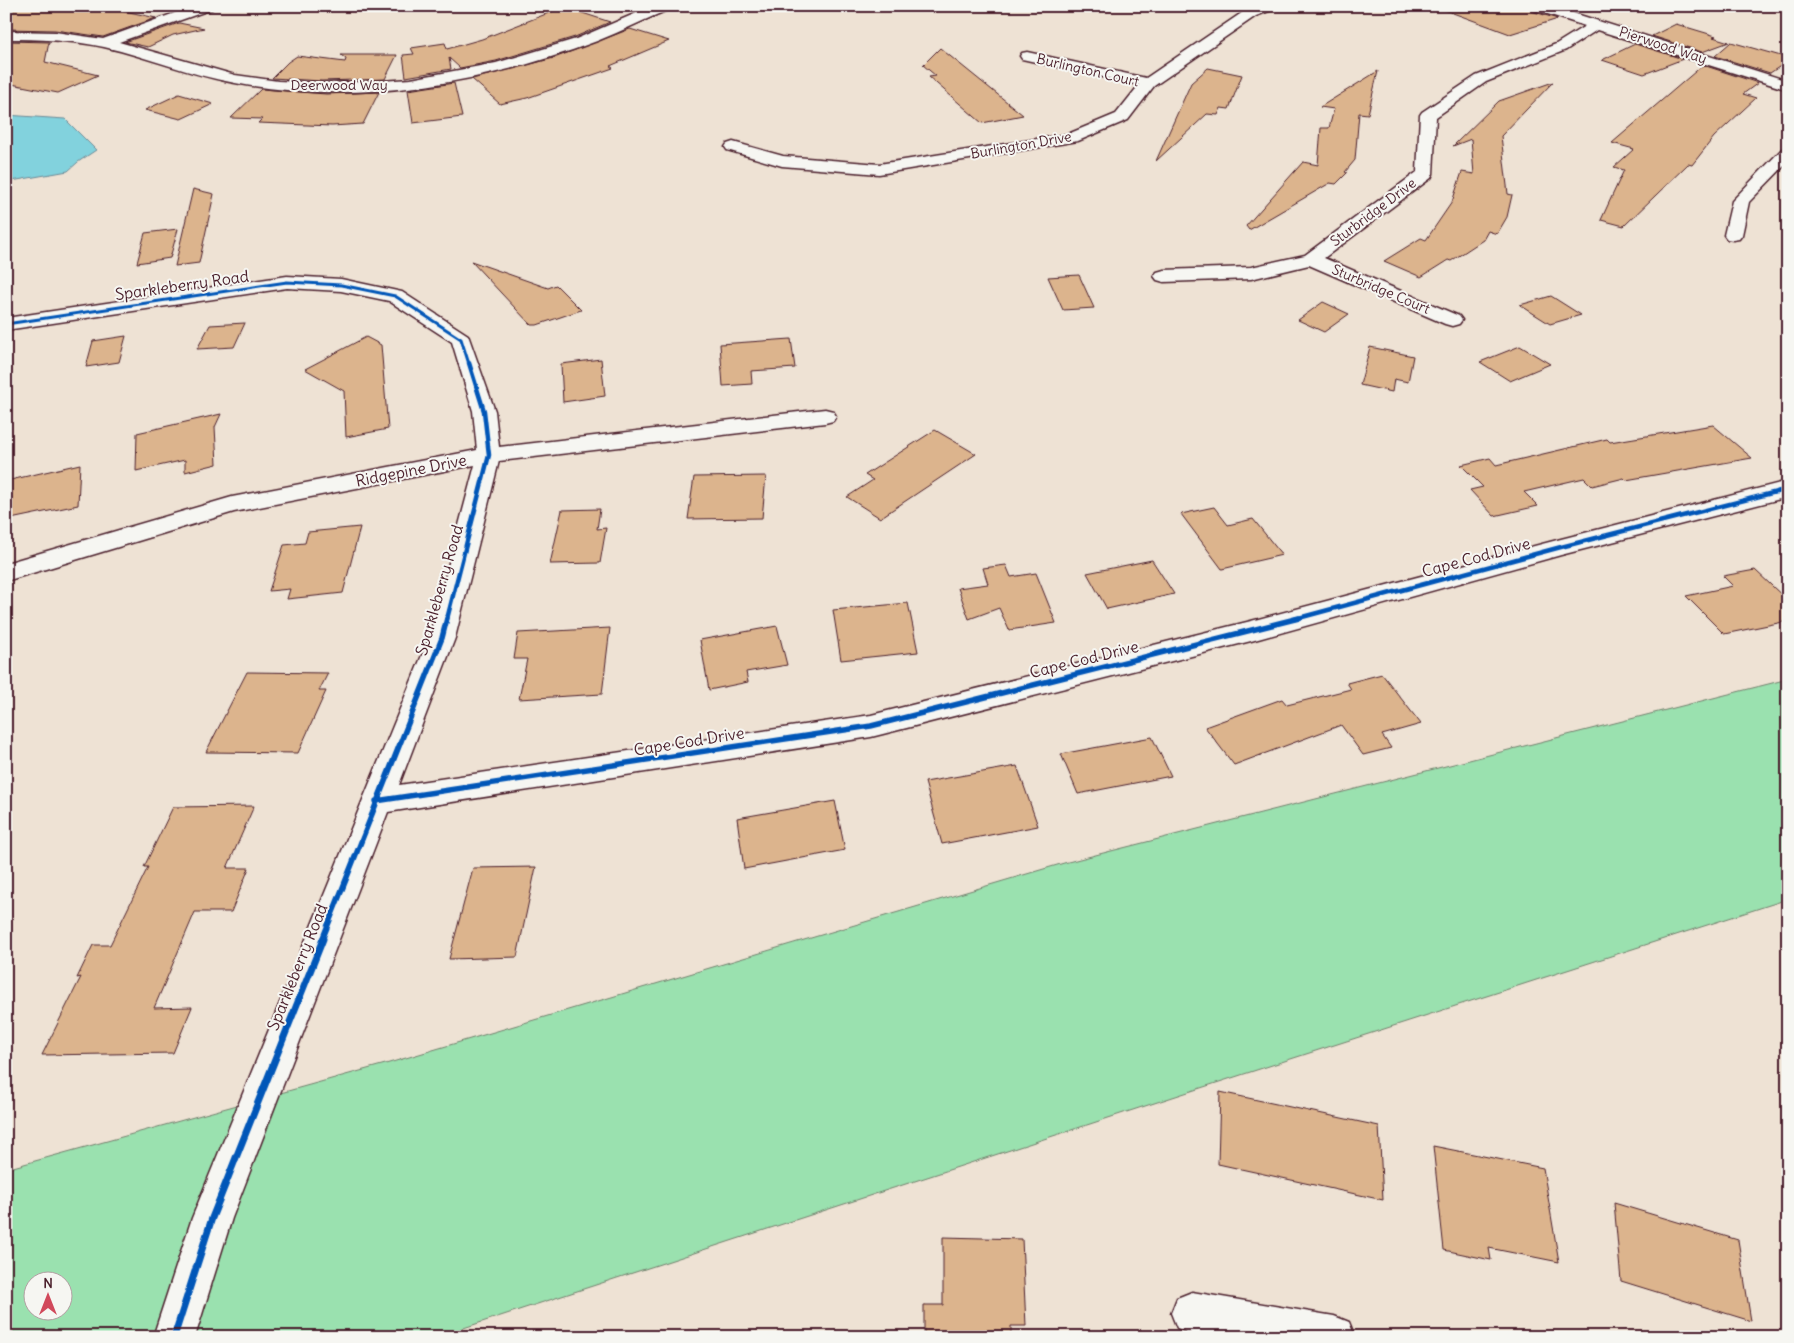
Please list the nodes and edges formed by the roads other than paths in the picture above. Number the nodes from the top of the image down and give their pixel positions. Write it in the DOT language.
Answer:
graph roads {
  1 [pos="207,6"];
  2 [pos="665,6"];
  3 [pos="1269,6"];
  4 [pos="1537,6"];
  5 [pos="1597,24"];
  6 [pos="6,35"];
  7 [pos="104,43"];
  8 [pos="1028,56"];
  9 [pos="1149,83"];
  10 [pos="1788,86"];
  11 [pos="733,146"];
  12 [pos="1788,152"];
  13 [pos="1733,235"];
  14 [pos="1311,259"];
  15 [pos="1164,276"];
  16 [pos="1452,320"];
  17 [pos="6,324"];
  18 [pos="825,416"];
  19 [pos="489,455"];
  20 [pos="1788,489"];
  21 [pos="6,572"];
  22 [pos="376,801"];
  23 [pos="1192,1313"];
  24 [pos="174,1337"];
  25 [pos="1334,1337"];
  1 -- 7 [label="street"];
  2 -- 7 [label="street, Deerwood Way"];
  3 -- 9 [label="street, Burlington Drive"];
  4 -- 5 [label="street, Pierwood Way"];
  5 -- 10 [label="street, Pierwood Way"];
  5 -- 14 [label="street, Sturbridge Drive"];
  6 -- 7 [label="street, Deerwood Way"];
  8 -- 9 [label="street, Burlington Court"];
  9 -- 11 [label="street, Burlington Drive"];
  12 -- 13 [label="street"];
  14 -- 15 [label="street, Sturbridge Drive"];
  14 -- 16 [label="street, Sturbridge Court"];
  17 -- 19 [label="street, Sparkleberry Road"];
  18 -- 19 [label="street, Ridgepine Drive"];
  19 -- 21 [label="street, Ridgepine Drive"];
  19 -- 22 [label="street, Sparkleberry Road"];
  20 -- 22 [label="street, Cape Cod Drive"];
  22 -- 24 [label="street, Sparkleberry Road"];
  23 -- 25 [label="street"];
}
